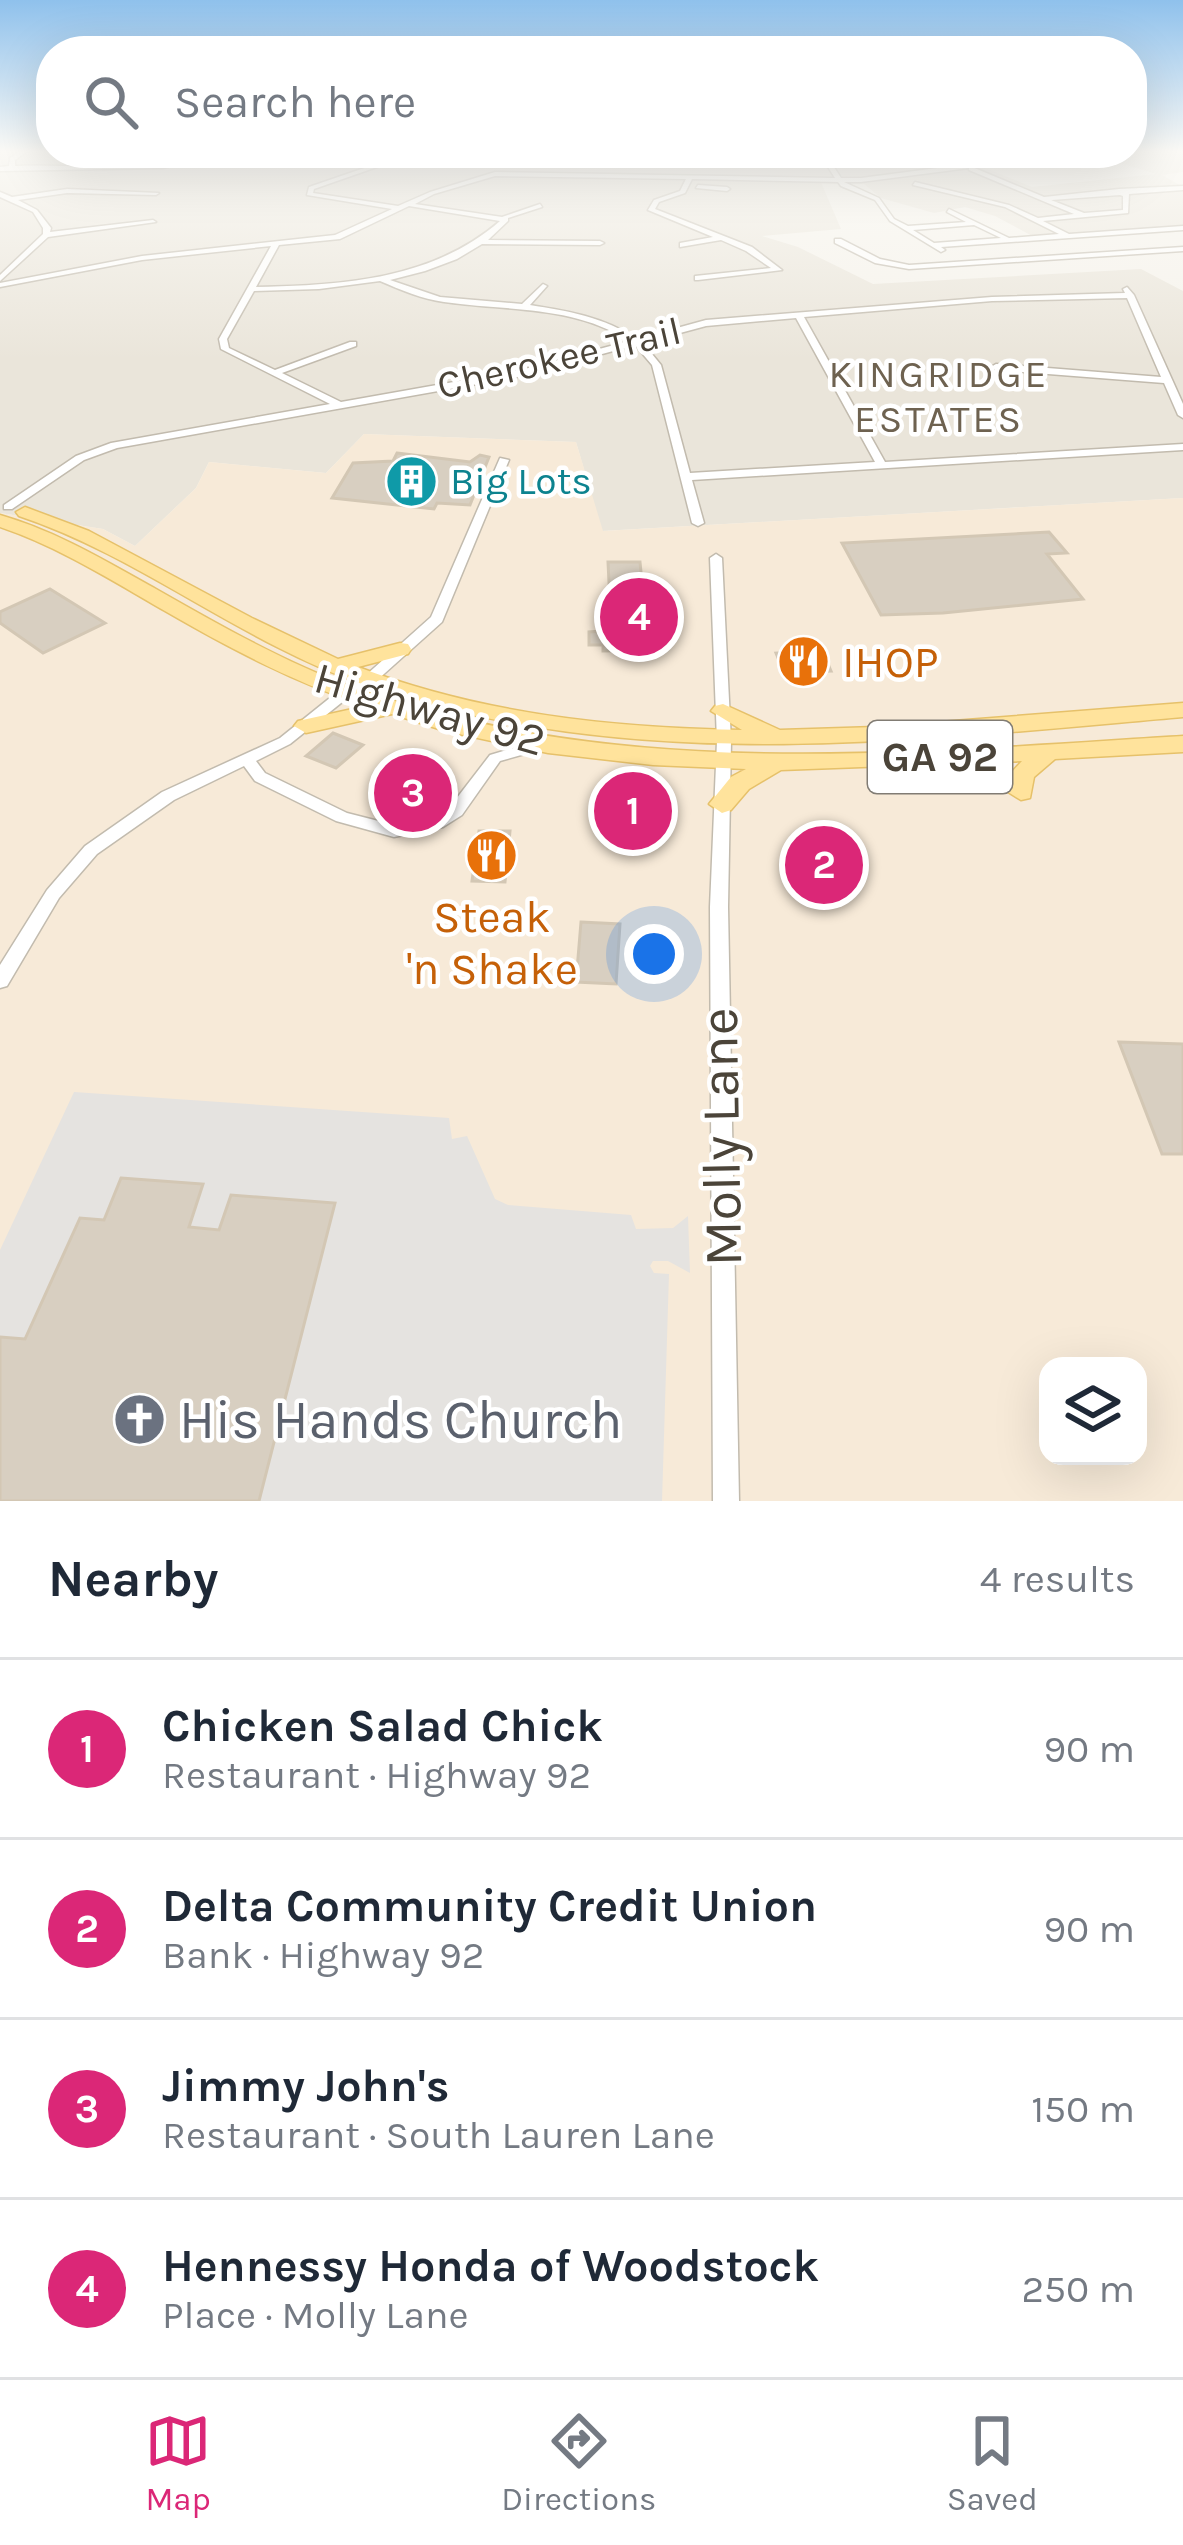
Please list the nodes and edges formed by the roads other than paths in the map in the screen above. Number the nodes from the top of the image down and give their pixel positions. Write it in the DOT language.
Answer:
graph roads {
  1 [pos="44,220"];
  2 [pos="374,220"];
  3 [pos="502,220"];
  4 [pos="676,220"];
  5 [pos="893,220"];
  6 [pos="969,220"];
  7 [pos="1043,220"];
  8 [pos="153,222"];
  9 [pos="976,223"];
  10 [pos="907,228"];
  11 [pos="1183,228"];
  12 [pos="46,235"];
  13 [pos="1069,236"];
  14 [pos="722,238"];
  15 [pos="1009,240"];
  16 [pos="838,241"];
  17 [pos="481,242"];
  18 [pos="277,243"];
  19 [pos="600,243"];
  20 [pos="934,244"];
  21 [pos="683,245"];
  22 [pos="1183,249"];
  23 [pos="959,264"];
  24 [pos="45,273"];
  25 [pos="378,278"];
  26 [pos="698,278"];
  27 [pos="1,279"];
  28 [pos="543,286"];
  29 [pos="255,289"];
  30 [pos="523,308"];
  31 [pos="799,315"];
  32 [pos="636,342"];
  33 [pos="352,344"];
  34 [pos="996,368"];
  35 [pos="277,372"];
  36 [pos="1166,380"];
  37 [pos="339,405"];
  38 [pos="1183,415"];
  39 [pos="1183,447"];
  40 [pos="504,460"];
  41 [pos="882,466"];
  42 [pos="686,477"];
  43 [pos="3,511"];
  44 [pos="698,523"];
  45 [pos="716,558"];
  46 [pos="400,649"];
  47 [pos="332,665"];
  48 [pos="370,679"];
  49 [pos="346,692"];
  50 [pos="396,708"];
  51 [pos="723,708"];
  52 [pos="1183,710"];
  53 [pos="305,726"];
  54 [pos="662,737"];
  55 [pos="791,740"];
  56 [pos="1183,744"];
  57 [pos="547,745"];
  58 [pos="1052,751"];
  59 [pos="724,752"];
  60 [pos="248,761"];
  61 [pos="774,764"];
  62 [pos="1021,791"];
  63 [pos="722,804"];
  64 [pos="0,981"];
  65 [pos="726,1501"];
  1 -- 12 [label="street"];
  2 -- 18 [label="street"];
  3 -- 17 [label="street"];
  4 -- 14 [label="street"];
  5 -- 10 [label="street"];
  6 -- 9 [label="street"];
  7 -- 13 [label="street"];
  8 -- 12 [label="street"];
  9 -- 10 [label="street"];
  9 -- 15 [label="street"];
  10 -- 20 [label="street"];
  11 -- 13 [label="street"];
  12 -- 27 [label="street"];
  13 -- 15 [label="street"];
  14 -- 21 [label="street"];
  14 -- 26 [label="street"];
  15 -- 20 [label="street"];
  16 -- 23 [label="street"];
  17 -- 19 [label="street"];
  17 -- 25 [label="street"];
  18 -- 24 [label="street"];
  18 -- 29 [label="street"];
  20 -- 23 [label="street"];
  22 -- 23 [label="street"];
  24 -- 27 [label="street"];
  24 -- 27 [label="street"];
  25 -- 29 [label="street"];
  25 -- 30 [label="street"];
  28 -- 30 [label="street"];
  29 -- 35 [label="street"];
  30 -- 32 [label="street"];
  31 -- 32 [label="street, Cherokee Trail"];
  31 -- 36 [label="street, Cherokee Trail"];
  31 -- 41 [label="street"];
  32 -- 37 [label="street, Cherokee Trail"];
  32 -- 42 [label="street"];
  33 -- 35 [label="street"];
  34 -- 36 [label="street"];
  35 -- 37 [label="street"];
  36 -- 38 [label="street"];
  37 -- 43 [label="street, Cherokee Trail"];
  39 -- 41 [label="street"];
  40 -- 46 [label="street"];
  41 -- 42 [label="street"];
  42 -- 44 [label="street"];
  43 -- 47 [label="main road, Highway 92 / GA 92"];
  43 -- 49 [label="main road, Highway 92 / GA 92"];
  45 -- 51 [label="street, Molly Lane"];
  46 -- 47 [label="main road"];
  46 -- 48 [label="street"];
  47 -- 48 [label="main road, Highway 92 / GA 92"];
  48 -- 49 [label="street"];
  48 -- 54 [label="main road, Highway 92 / GA 92"];
  49 -- 50 [label="main road, Highway 92 / GA 92"];
  49 -- 53 [label="street"];
  50 -- 53 [label="main road"];
  50 -- 57 [label="main road, Highway 92 / GA 92"];
  51 -- 54 [label="main road"];
  51 -- 55 [label="main road"];
  51 -- 59 [label="street, Molly Lane"];
  52 -- 55 [label="main road, Highway 92 / GA 92"];
  53 -- 60 [label="street"];
  54 -- 59 [label="main road, Highway 92 / GA 92"];
  55 -- 59 [label="main road, Highway 92 / GA 92"];
  56 -- 58 [label="main road, Highway 92 / GA 92"];
  57 -- 59 [label="main road, Highway 92 / GA 92"];
  57 -- 60 [label="street"];
  58 -- 61 [label="main road, Highway 92 / GA 92"];
  58 -- 62 [label="main road"];
  59 -- 61 [label="main road, Highway 92 / GA 92"];
  59 -- 63 [label="street, Molly Lane"];
  60 -- 64 [label="street"];
  61 -- 63 [label="main road"];
  63 -- 65 [label="street, Molly Lane"];
}
